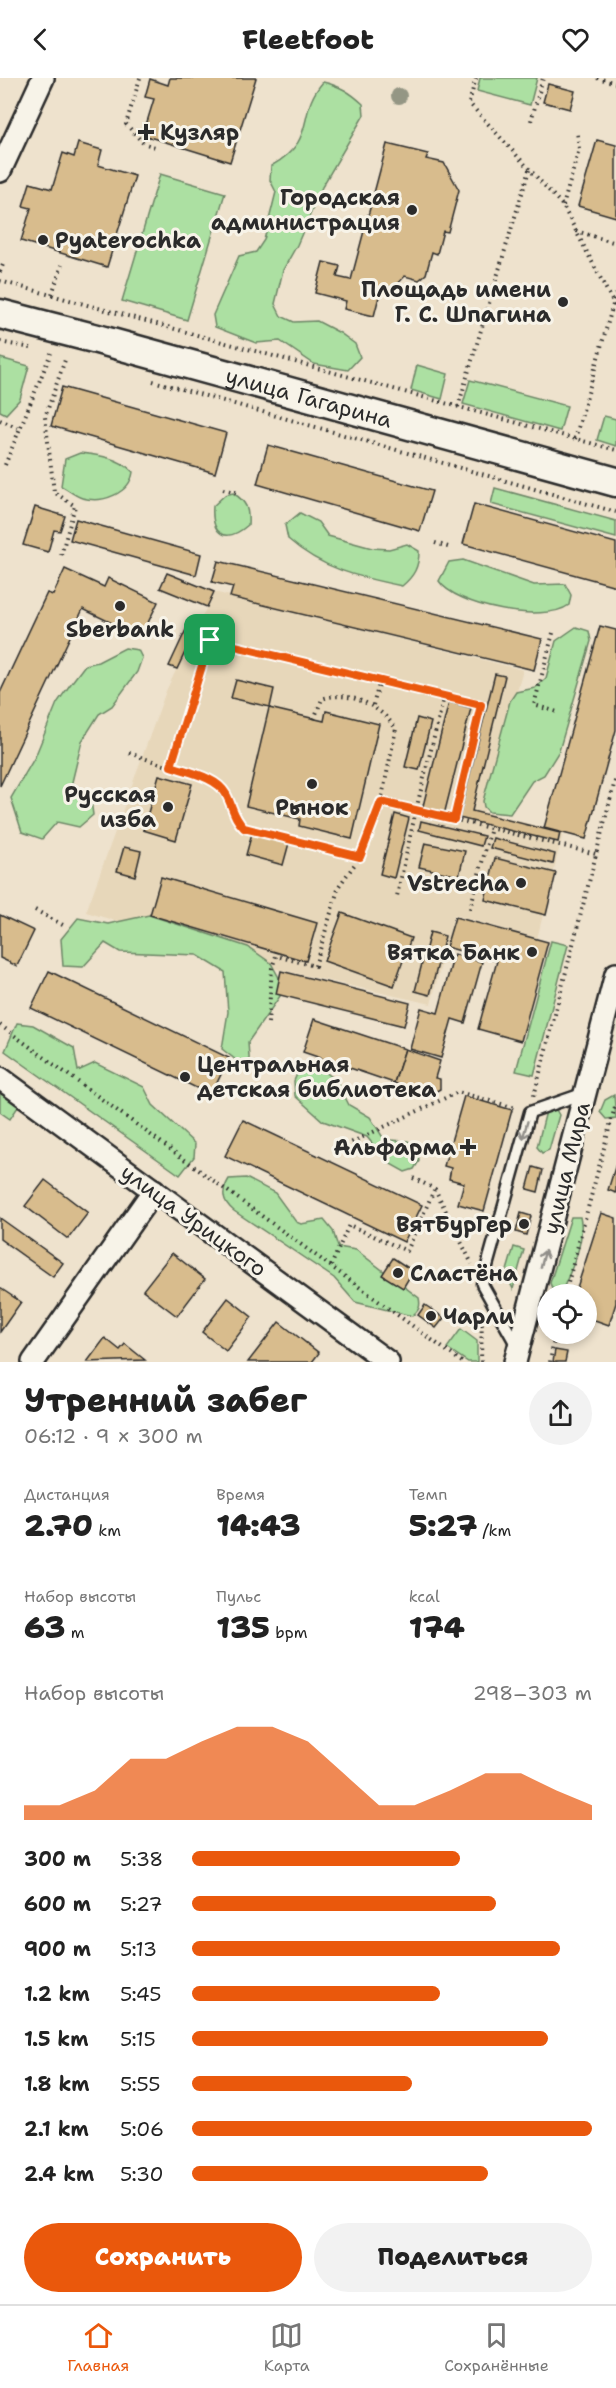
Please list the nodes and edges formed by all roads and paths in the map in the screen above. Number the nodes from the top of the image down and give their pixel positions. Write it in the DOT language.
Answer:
graph roads {
  1 [pos="44,78"];
  2 [pos="140,78"];
  3 [pos="476,78"];
  4 [pos="543,78"];
  5 [pos="597,78"];
  6 [pos="616,83"];
  7 [pos="531,121"];
  8 [pos="577,131"];
  9 [pos="158,148"];
  10 [pos="529,170"];
  11 [pos="0,171"];
  12 [pos="563,206"];
  13 [pos="576,231"];
  14 [pos="616,243"];
  15 [pos="4,262"];
  16 [pos="62,265"];
  17 [pos="0,272"];
  18 [pos="0,281"];
  19 [pos="52,294"];
  20 [pos="616,294"];
  21 [pos="615,305"];
  22 [pos="0,314"];
  23 [pos="0,342"];
  24 [pos="39,350"];
  25 [pos="66,357"];
  26 [pos="78,360"];
  27 [pos="145,379"];
  28 [pos="458,407"];
  29 [pos="0,420"];
  30 [pos="19,428"];
  31 [pos="575,439"];
  32 [pos="616,450"];
  33 [pos="4,465"];
  34 [pos="616,482"];
  35 [pos="223,489"];
  36 [pos="240,493"];
  37 [pos="616,512"];
  38 [pos="435,543"];
  39 [pos="448,547"];
  40 [pos="61,555"];
  41 [pos="553,633"];
  42 [pos="380,681"];
  43 [pos="444,697"];
  44 [pos="373,705"];
  45 [pos="556,712"];
  46 [pos="314,719"];
  47 [pos="129,753"];
  48 [pos="171,766"];
  49 [pos="616,777"];
  50 [pos="381,802"];
  51 [pos="416,810"];
  52 [pos="454,819"];
  53 [pos="491,828"];
  54 [pos="596,854"];
  55 [pos="360,857"];
  56 [pos="397,896"];
  57 [pos="470,909"];
  58 [pos="35,910"];
  59 [pos="63,925"];
  60 [pos="616,974"];
  61 [pos="268,1023"];
  62 [pos="0,1025"];
  63 [pos="0,1078"];
  64 [pos="586,1093"];
  65 [pos="616,1103"];
  66 [pos="530,1112"];
  67 [pos="346,1145"];
  68 [pos="413,1179"];
  69 [pos="435,1189"];
  70 [pos="154,1190"];
  71 [pos="331,1266"];
  72 [pos="482,1284"];
  73 [pos="568,1284"];
  74 [pos="553,1344"];
  75 [pos="517,1356"];
  76 [pos="34,1362"];
  77 [pos="388,1362"];
  78 [pos="462,1362"];
  79 [pos="482,1362"];
  80 [pos="550,1362"];
  1 -- 11 [label="street"];
  2 -- 9 [label="path"];
  3 -- 10 [label="path"];
  4 -- 7 [label="path"];
  5 -- 6 [label="path"];
  8 -- 12 [label="path"];
  10 -- 12 [label="path"];
  10 -- 28 [label="path"];
  12 -- 13 [label="path"];
  13 -- 14 [label="path"];
  13 -- 21 [label="path"];
  15 -- 17 [label="path"];
  16 -- 19 [label="path"];
  18 -- 19 [label="path"];
  19 -- 28 [label="path"];
  20 -- 21 [label="path"];
  21 -- 31 [label="path"];
  22 -- 34 [label="street, улица Гагарина"];
  23 -- 24 [label="path"];
  25 -- 26 [label="path"];
  25 -- 30 [label="path"];
  25 -- 40 [label="path"];
  27 -- 37 [label="path"];
  28 -- 31 [label="path"];
  29 -- 30 [label="path"];
  30 -- 33 [label="path"];
  31 -- 32 [label="path"];
  35 -- 36 [label="path"];
  38 -- 39 [label="path"];
  41 -- 45 [label="path"];
  42 -- 43 [label="path"];
  42 -- 44 [label="path"];
  42 -- 48 [label="path"];
  43 -- 51 [label="path"];
  43 -- 52 [label="path"];
  44 -- 46 [label="path"];
  44 -- 50 [label="path"];
  47 -- 48 [label="path"];
  48 -- 55 [label="path"];
  49 -- 54 [label="path"];
  50 -- 51 [label="path"];
  50 -- 55 [label="path"];
  51 -- 52 [label="path"];
  51 -- 56 [label="path"];
  52 -- 53 [label="path"];
  53 -- 54 [label="path"];
  53 -- 57 [label="path"];
  54 -- 66 [label="path"];
  55 -- 61 [label="path"];
  58 -- 59 [label="path"];
  60 -- 64 [label="street, улица Мира"];
  62 -- 71 [label="path"];
  63 -- 70 [label="street, улица Урицкого"];
  64 -- 66 [label="lane"];
  75 -- 64 [label="street, улица Мира, one-way"];
  65 -- 73 [label="path"];
  66 -- 67 [label="path"];
  66 -- 72 [label="lane, one-way"];
  68 -- 69 [label="path"];
  69 -- 71 [label="path"];
  69 -- 72 [label="path"];
  70 -- 76 [label="street"];
  70 -- 77 [label="street, улица Урицкого"];
  71 -- 78 [label="path"];
  72 -- 75 [label="lane"];
  72 -- 79 [label="path"];
  74 -- 80 [label="path"];
}
